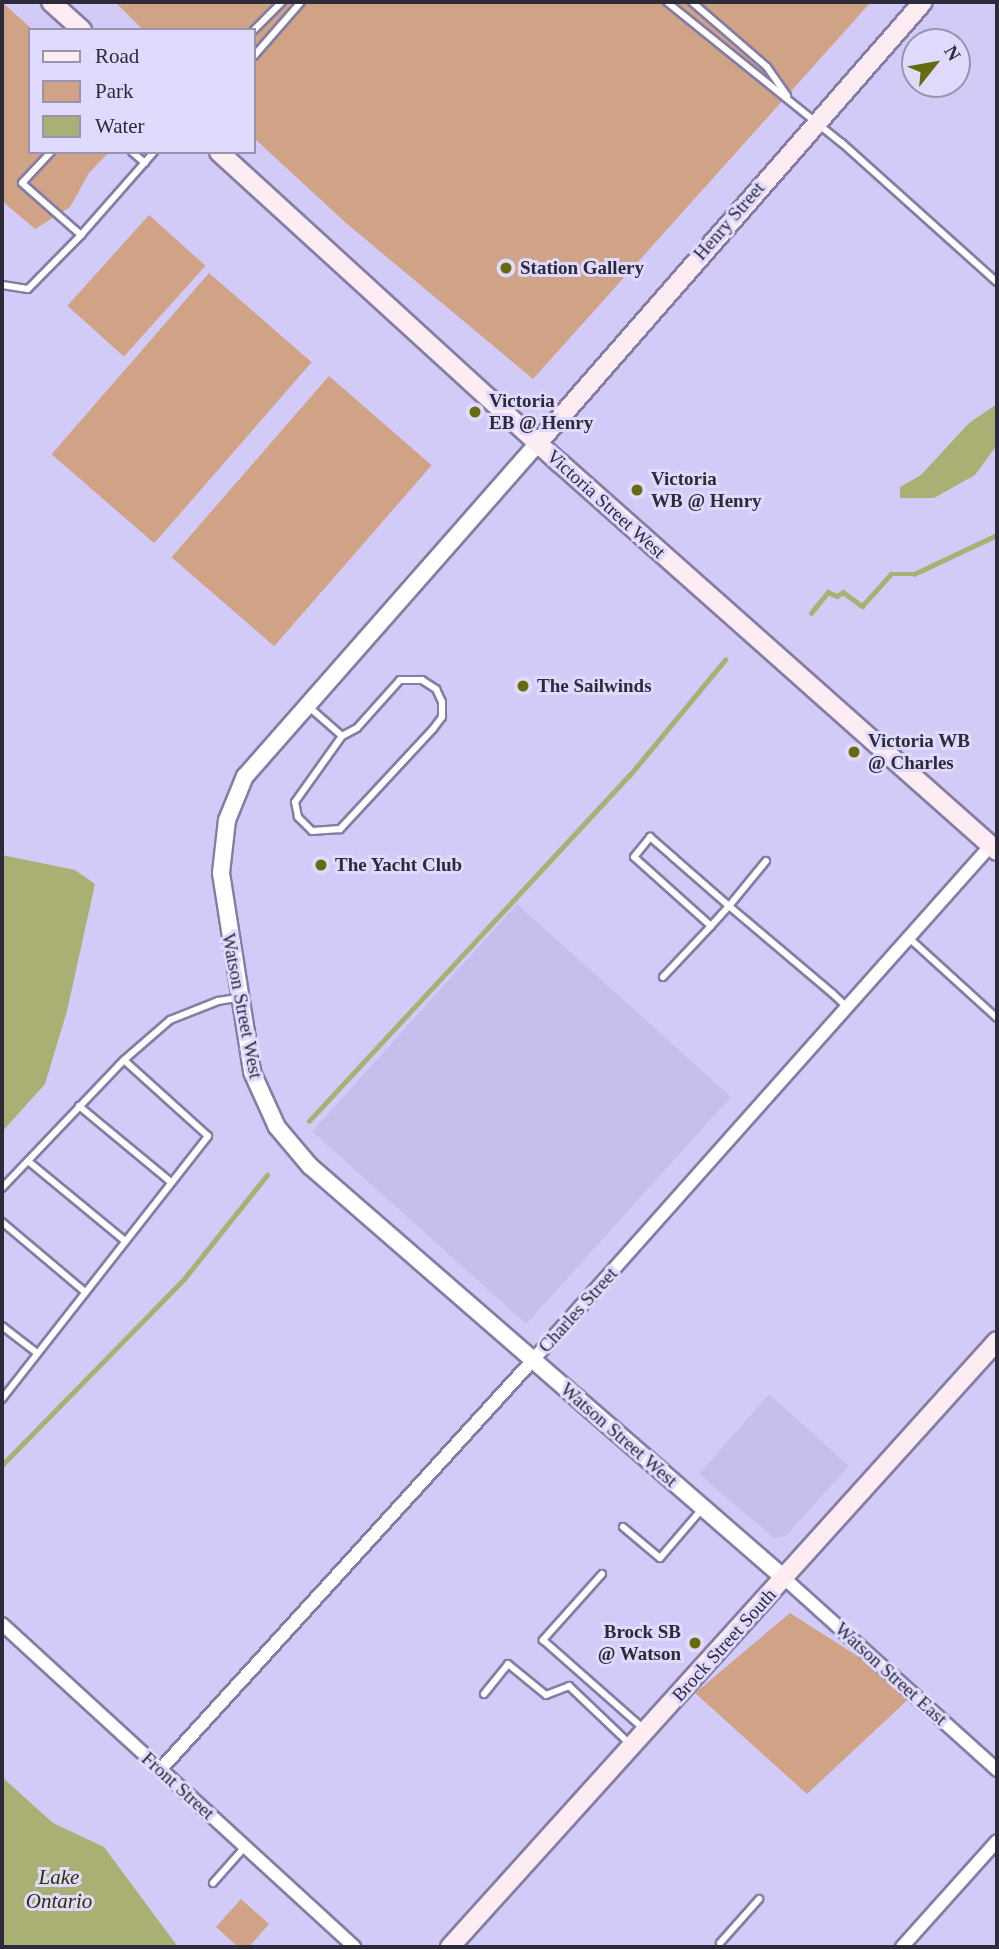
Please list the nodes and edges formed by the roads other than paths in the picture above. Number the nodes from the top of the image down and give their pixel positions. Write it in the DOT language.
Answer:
graph roads {
  1 [pos="51,2"];
  2 [pos="282,2"];
  3 [pos="301,2"];
  4 [pos="667,2"];
  5 [pos="692,2"];
  6 [pos="923,2"];
  7 [pos="80,28"];
  8 [pos="256,28"];
  9 [pos="256,54"];
  10 [pos="790,100"];
  11 [pos="816,122"];
  12 [pos="49,154"];
  13 [pos="134,154"];
  14 [pos="152,154"];
  15 [pos="221,154"];
  16 [pos="145,163"];
  17 [pos="81,235"];
  18 [pos="997,282"];
  19 [pos="2,285"];
  20 [pos="538,443"];
  21 [pos="306,702"];
  22 [pos="342,736"];
  23 [pos="994,848"];
  24 [pos="766,861"];
  25 [pos="729,906"];
  26 [pos="711,926"];
  27 [pos="909,938"];
  28 [pos="663,977"];
  29 [pos="239,998"];
  30 [pos="847,1007"];
  31 [pos="997,1018"];
  32 [pos="124,1060"];
  33 [pos="79,1106"];
  34 [pos="28,1161"];
  35 [pos="171,1182"];
  36 [pos="2,1188"];
  37 [pos="2,1222"];
  38 [pos="125,1241"];
  39 [pos="85,1292"];
  40 [pos="2,1326"];
  41 [pos="997,1341"];
  42 [pos="37,1353"];
  43 [pos="533,1360"];
  44 [pos="2,1399"];
  45 [pos="703,1508"];
  46 [pos="623,1527"];
  47 [pos="602,1574"];
  48 [pos="784,1578"];
  49 [pos="2,1624"];
  50 [pos="484,1694"];
  51 [pos="646,1731"];
  52 [pos="632,1746"];
  53 [pos="160,1770"];
  54 [pos="997,1770"];
  55 [pos="997,1841"];
  56 [pos="245,1847"];
  57 [pos="214,1883"];
  58 [pos="759,1899"];
  59 [pos="452,1946"];
  60 [pos="721,1946"];
  61 [pos="355,1947"];
  62 [pos="902,1947"];
  1 -- 7 [label="main road"];
  2 -- 8 [label="lane"];
  3 -- 9 [label="lane"];
  4 -- 10 [label="lane"];
  5 -- 10 [label="lane"];
  6 -- 11 [label="main road, Henry Street"];
  10 -- 11 [label="lane"];
  11 -- 18 [label="lane"];
  11 -- 20 [label="main road, Henry Street"];
  12 -- 17 [label="lane"];
  13 -- 16 [label="lane"];
  14 -- 16 [label="lane"];
  15 -- 20 [label="main road, Victoria Street West"];
  16 -- 17 [label="lane"];
  17 -- 19 [label="lane"];
  20 -- 21 [label="street, Watson Street West"];
  20 -- 23 [label="main road, Victoria Street West"];
  21 -- 22 [label="lane"];
  21 -- 29 [label="street, Watson Street West"];
  22 -- 22 [label="lane"];
  23 -- 27 [label="street, Charles Street"];
  24 -- 25 [label="lane"];
  25 -- 26 [label="lane"];
  25 -- 26 [label="lane"];
  25 -- 30 [label="lane"];
  26 -- 28 [label="lane"];
  27 -- 30 [label="street, Charles Street"];
  27 -- 31 [label="lane"];
  29 -- 32 [label="lane"];
  29 -- 43 [label="street, Watson Street West"];
  30 -- 43 [label="street, Charles Street"];
  32 -- 33 [label="lane"];
  32 -- 35 [label="lane"];
  33 -- 34 [label="lane"];
  33 -- 35 [label="lane"];
  34 -- 36 [label="lane"];
  34 -- 38 [label="lane"];
  35 -- 38 [label="lane"];
  37 -- 39 [label="lane"];
  38 -- 39 [label="lane"];
  39 -- 42 [label="lane"];
  40 -- 42 [label="lane"];
  41 -- 48 [label="main road, Brock Street South"];
  42 -- 44 [label="lane"];
  43 -- 45 [label="street, Watson Street West"];
  43 -- 53 [label="street, Charles Street"];
  45 -- 46 [label="lane"];
  45 -- 48 [label="street, Watson Street West"];
  47 -- 51 [label="lane"];
  48 -- 51 [label="main road, Brock Street South"];
  48 -- 54 [label="street, Watson Street East"];
  49 -- 53 [label="street, Front Street"];
  50 -- 52 [label="lane"];
  51 -- 52 [label="main road, Brock Street South"];
  52 -- 59 [label="main road, Brock Street South"];
  53 -- 56 [label="street, Front Street"];
  55 -- 62 [label="street"];
  56 -- 57 [label="lane"];
  56 -- 61 [label="street, Front Street"];
  58 -- 60 [label="lane"];
}
